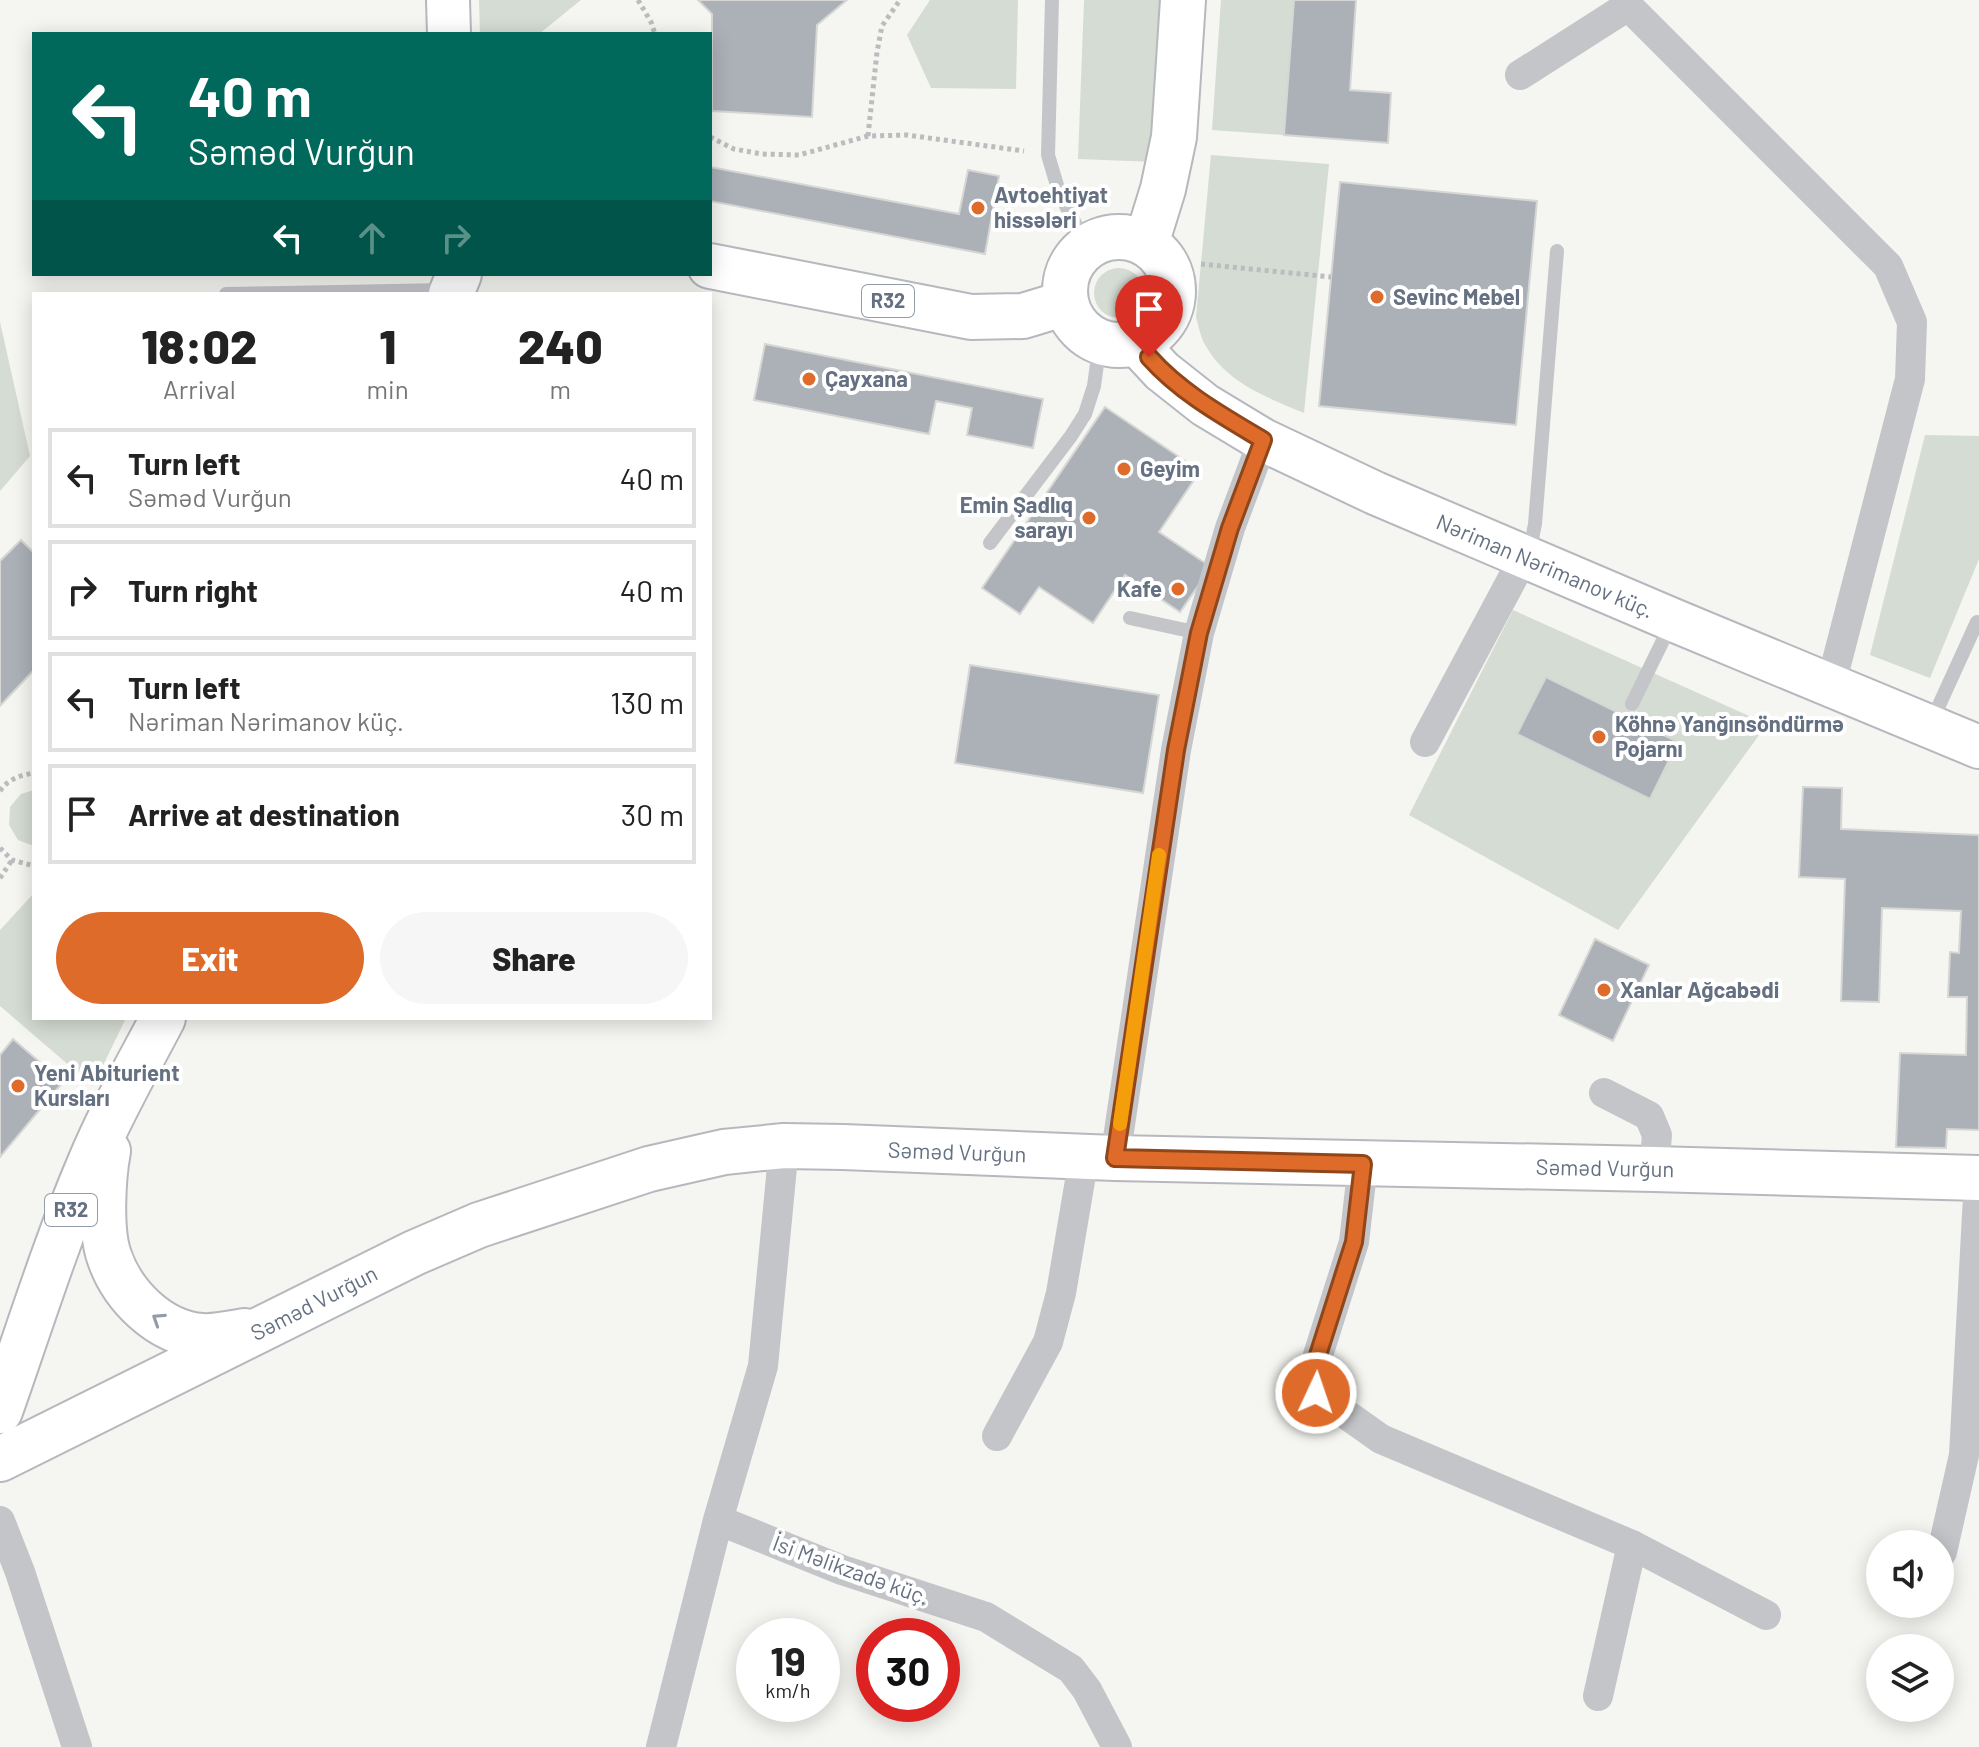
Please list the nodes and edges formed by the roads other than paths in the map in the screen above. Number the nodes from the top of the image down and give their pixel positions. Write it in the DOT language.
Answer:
graph roads {
  1 [pos="448,0"];
  2 [pos="1052,0"];
  3 [pos="1183,0"];
  4 [pos="1626,3"];
  5 [pos="449,32"];
  6 [pos="1520,75"];
  7 [pos="1146,244"];
  8 [pos="1087,247"];
  9 [pos="1557,251"];
  10 [pos="712,266"];
  11 [pos="454,286"];
  12 [pos="283,292"];
  13 [pos="1066,303"];
  14 [pos="1118,342"];
  15 [pos="1263,440"];
  16 [pos="990,543"];
  17 [pos="1524,557"];
  18 [pos="1130,618"];
  19 [pos="1673,620"];
  20 [pos="1977,622"];
  21 [pos="1199,633"];
  22 [pos="1831,684"];
  23 [pos="1632,704"];
  24 [pos="1929,725"];
  25 [pos="1425,742"];
  26 [pos="1979,747"];
  27 [pos="162,1020"];
  28 [pos="1604,1093"];
  29 [pos="115,1110"];
  30 [pos="784,1146"];
  31 [pos="1099,1158"];
  32 [pos="1363,1164"];
  33 [pos="1654,1169"];
  34 [pos="1979,1178"];
  35 [pos="260,1330"];
  36 [pos="0,1411"];
  37 [pos="997,1436"];
  38 [pos="0,1459"];
  39 [pos="718,1520"];
  40 [pos="0,1521"];
  41 [pos="1947,1530"];
  42 [pos="1632,1545"];
  43 [pos="1766,1615"];
  44 [pos="1598,1696"];
  45 [pos="77,1747"];
  46 [pos="661,1747"];
  47 [pos="1117,1747"];
  1 -- 5 [label="main road"];
  2 -- 8 [label="lane"];
  3 -- 7 [label="main road"];
  4 -- 6 [label="street"];
  4 -- 22 [label="street"];
  7 -- 8 [label="main road"];
  7 -- 14 [label="main road"];
  8 -- 13 [label="main road"];
  9 -- 17 [label="lane"];
  10 -- 13 [label="main road, R32"];
  11 -- 12 [label="lane"];
  13 -- 14 [label="main road"];
  14 -- 15 [label="main road, Nəriman Nərimanov küç."];
  14 -- 16 [label="lane"];
  15 -- 17 [label="main road, Nəriman Nərimanov küç."];
  15 -- 21 [label="street"];
  17 -- 19 [label="main road, Nəriman Nərimanov küç."];
  17 -- 25 [label="street"];
  18 -- 21 [label="lane"];
  19 -- 22 [label="main road, Nəriman Nərimanov küç."];
  19 -- 23 [label="lane"];
  20 -- 24 [label="lane"];
  21 -- 31 [label="street"];
  22 -- 24 [label="main road, Nəriman Nərimanov küç."];
  24 -- 26 [label="main road, Nəriman Nərimanov küç."];
  27 -- 29 [label="main road, R32"];
  28 -- 33 [label="street"];
  35 -- 29 [label="main road, one-way"];
  29 -- 36 [label="main road, R32"];
  30 -- 31 [label="main road, Səməd Vurğun"];
  30 -- 35 [label="main road, Səməd Vurğun"];
  30 -- 39 [label="street"];
  31 -- 32 [label="main road, Səməd Vurğun"];
  31 -- 37 [label="street"];
  32 -- 33 [label="main road, Səməd Vurğun"];
  32 -- 42 [label="street"];
  33 -- 34 [label="main road, Səməd Vurğun"];
  34 -- 41 [label="street"];
  35 -- 38 [label="main road, Səməd Vurğun"];
  39 -- 46 [label="street"];
  39 -- 47 [label="street, İsi Məlikzadə küç."];
  40 -- 45 [label="street"];
  42 -- 43 [label="street"];
  42 -- 44 [label="street"];
}
